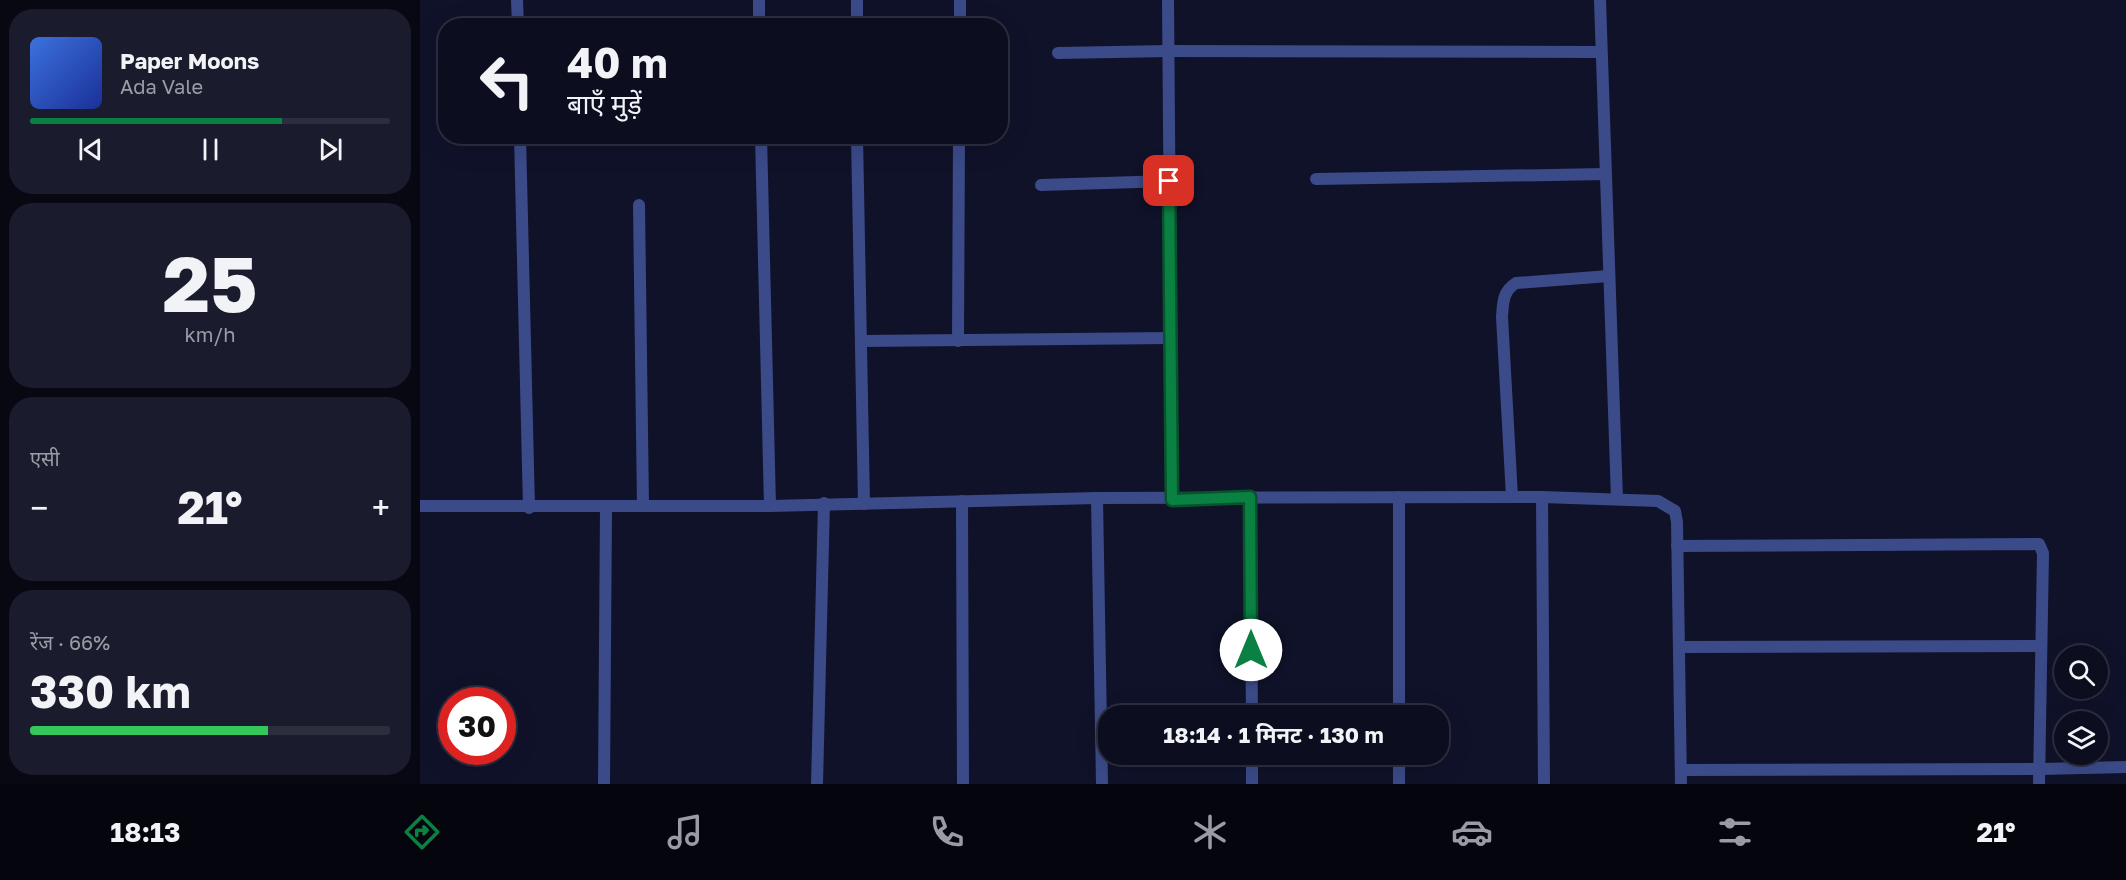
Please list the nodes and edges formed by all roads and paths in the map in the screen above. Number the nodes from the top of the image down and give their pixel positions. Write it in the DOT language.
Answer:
graph roads {
  1 [pos="517,0"];
  2 [pos="759,0"];
  3 [pos="857,0"];
  4 [pos="960,0"];
  5 [pos="1168,0"];
  6 [pos="1600,0"];
  7 [pos="518,18"];
  8 [pos="759,18"];
  9 [pos="857,18"];
  10 [pos="960,18"];
  11 [pos="1168,51"];
  12 [pos="1601,52"];
  13 [pos="1058,53"];
  14 [pos="520,144"];
  15 [pos="761,144"];
  16 [pos="857,144"];
  17 [pos="959,144"];
  18 [pos="1605,174"];
  19 [pos="1316,179"];
  20 [pos="1169,181"];
  21 [pos="1041,185"];
  22 [pos="639,205"];
  23 [pos="1609,276"];
  24 [pos="1171,338"];
  25 [pos="861,341"];
  26 [pos="958,341"];
  27 [pos="1250,497"];
  28 [pos="1399,497"];
  29 [pos="1512,497"];
  30 [pos="1542,497"];
  31 [pos="1097,498"];
  32 [pos="1617,499"];
  33 [pos="1172,500"];
  34 [pos="962,501"];
  35 [pos="824,503"];
  36 [pos="864,504"];
  37 [pos="420,506"];
  38 [pos="643,506"];
  39 [pos="770,506"];
  40 [pos="606,507"];
  41 [pos="529,508"];
  42 [pos="1677,546"];
  43 [pos="2041,646"];
  44 [pos="1680,647"];
  45 [pos="1252,705"];
  46 [pos="1399,705"];
  47 [pos="1252,765"];
  48 [pos="1399,765"];
  49 [pos="2126,767"];
  50 [pos="2040,769"];
  51 [pos="1681,770"];
  52 [pos="604,784"];
  53 [pos="817,784"];
  54 [pos="963,784"];
  55 [pos="1102,784"];
  56 [pos="1252,784"];
  57 [pos="1399,784"];
  58 [pos="1544,784"];
  59 [pos="1680,784"];
  60 [pos="2039,784"];
  1 -- 7 [label="street"];
  2 -- 8 [label="street"];
  3 -- 9 [label="street"];
  4 -- 10 [label="street"];
  5 -- 11 [label="street"];
  6 -- 12 [label="street"];
  11 -- 12 [label="street"];
  11 -- 13 [label="street"];
  11 -- 20 [label="street"];
  12 -- 18 [label="street"];
  14 -- 41 [label="street"];
  15 -- 39 [label="street"];
  16 -- 25 [label="street"];
  17 -- 26 [label="street"];
  18 -- 19 [label="street"];
  18 -- 23 [label="street"];
  20 -- 21 [label="street"];
  20 -- 24 [label="street"];
  22 -- 38 [label="street"];
  23 -- 29 [label="street"];
  23 -- 32 [label="street"];
  24 -- 26 [label="street"];
  24 -- 33 [label="street"];
  25 -- 26 [label="street"];
  25 -- 36 [label="street"];
  27 -- 28 [label="street"];
  27 -- 33 [label="street"];
  27 -- 45 [label="street"];
  28 -- 29 [label="street"];
  28 -- 46 [label="street"];
  29 -- 30 [label="street"];
  30 -- 32 [label="street"];
  30 -- 58 [label="street"];
  31 -- 33 [label="street"];
  31 -- 34 [label="street"];
  31 -- 55 [label="street"];
  32 -- 42 [label="street"];
  34 -- 36 [label="street"];
  34 -- 54 [label="street"];
  35 -- 36 [label="street"];
  35 -- 39 [label="street"];
  35 -- 53 [label="street"];
  37 -- 41 [label="street"];
  38 -- 39 [label="street"];
  38 -- 40 [label="street"];
  40 -- 41 [label="street"];
  40 -- 52 [label="street"];
  42 -- 43 [label="street"];
  42 -- 44 [label="street"];
  43 -- 44 [label="street"];
  43 -- 50 [label="street"];
  44 -- 51 [label="street"];
  47 -- 56 [label="street"];
  48 -- 57 [label="street"];
  49 -- 50 [label="street"];
  50 -- 51 [label="street"];
  50 -- 60 [label="street"];
  51 -- 59 [label="street"];
}
